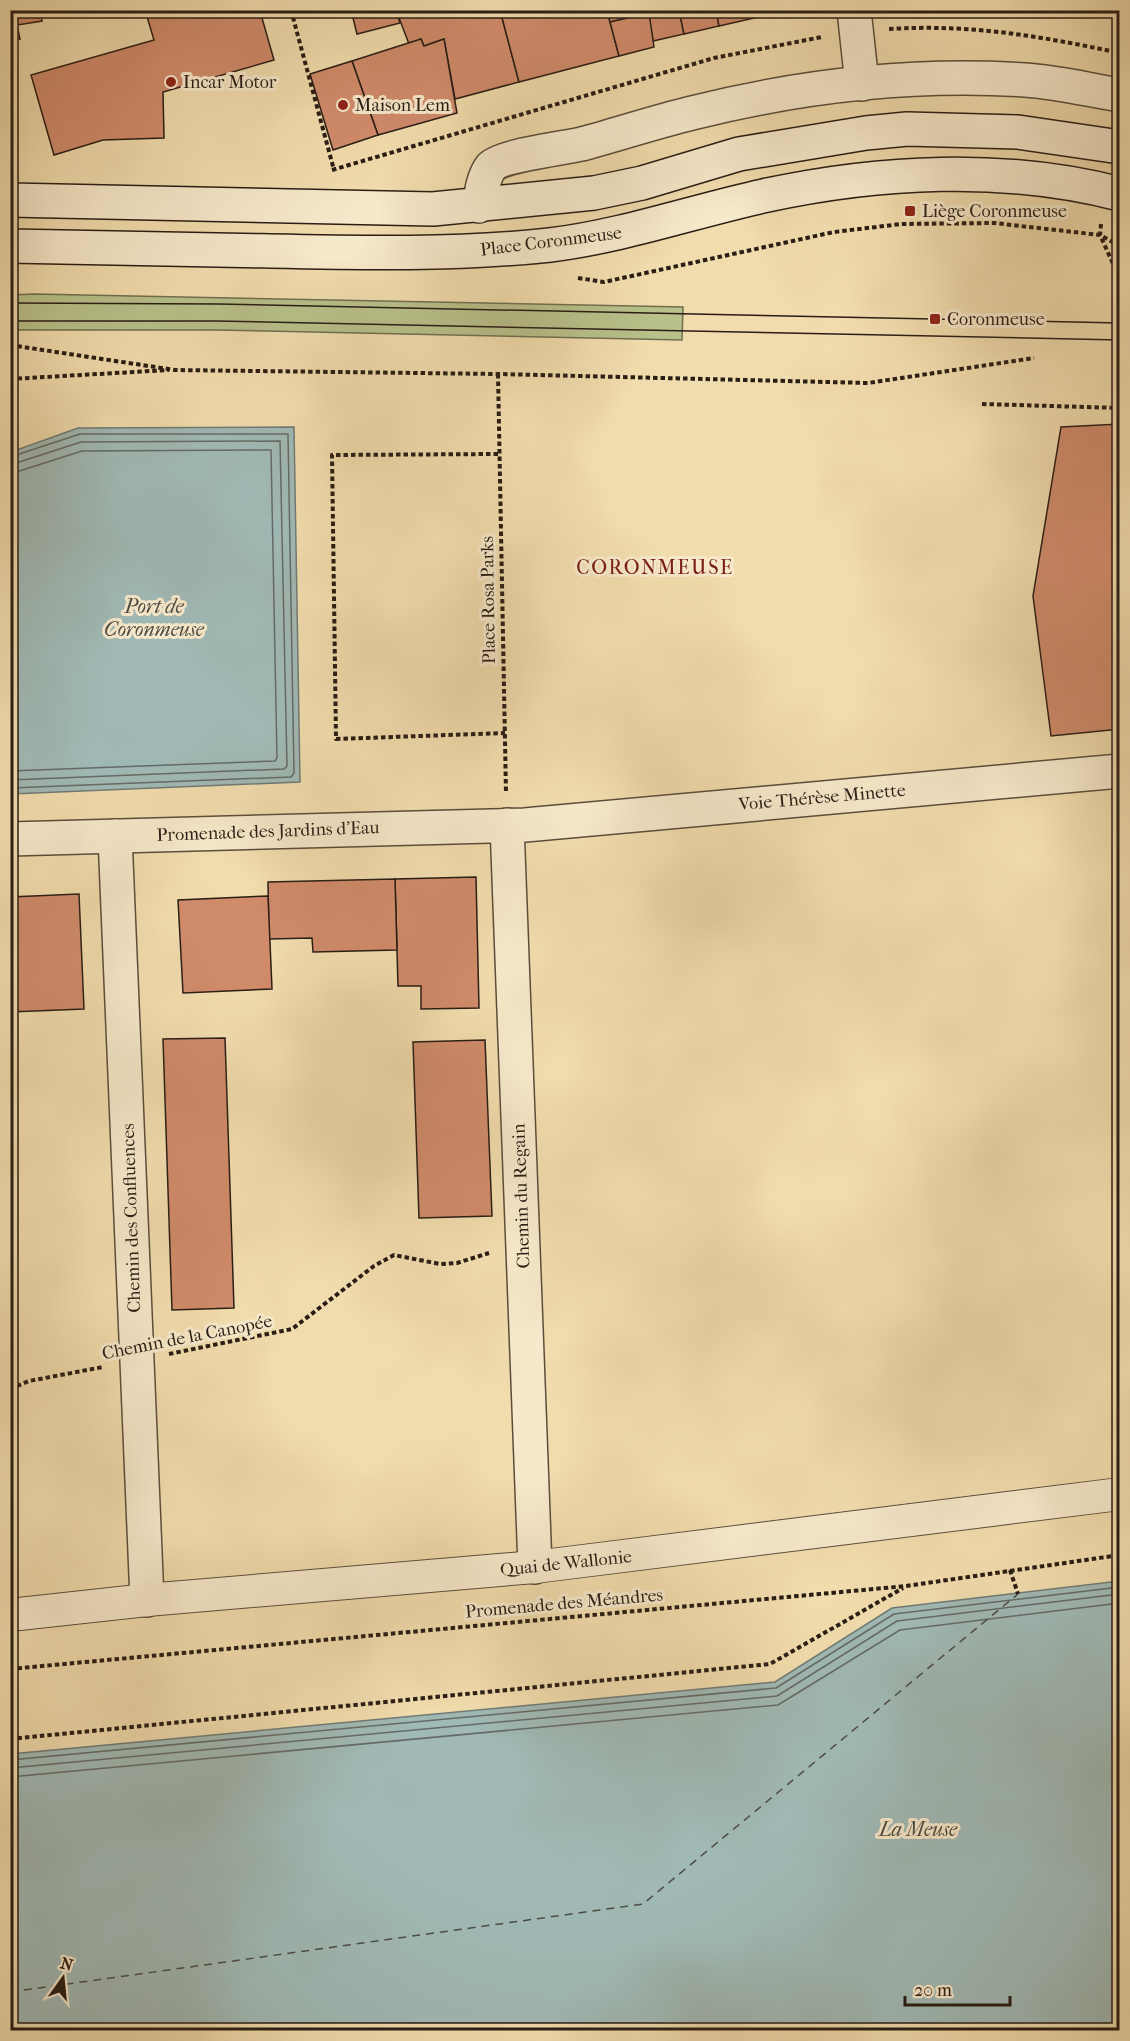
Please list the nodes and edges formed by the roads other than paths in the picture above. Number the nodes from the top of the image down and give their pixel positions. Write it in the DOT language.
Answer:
graph roads {
  1 [pos="855,20"];
  2 [pos="862,84"];
  3 [pos="1119,95"];
  4 [pos="1119,147"];
  5 [pos="1119,194"];
  6 [pos="10,200"];
  7 [pos="479,206"];
  8 [pos="10,246"];
  9 [pos="1119,771"];
  10 [pos="516,825"];
  11 [pos="115,836"];
  12 [pos="10,839"];
  13 [pos="1119,1494"];
  14 [pos="535,1568"];
  15 [pos="147,1600"];
  16 [pos="10,1615"];
  1 -- 2 [label="street"];
  2 -- 3 [label="street"];
  2 -- 7 [label="street"];
  4 -- 7 [label="street"];
  5 -- 8 [label="street, Place Coronmeuse"];
  6 -- 7 [label="street"];
  9 -- 10 [label="street, Voie Thérèse Minette"];
  10 -- 11 [label="street, Promenade des Jardins d'Eau"];
  10 -- 14 [label="street, Chemin du Regain"];
  11 -- 12 [label="street, Promenade des Jardins d'Eau"];
  11 -- 15 [label="street, Chemin des Confluences"];
  13 -- 14 [label="street, Quai de Wallonie"];
  14 -- 15 [label="street, Quai de Wallonie"];
  15 -- 16 [label="street, Quai de Wallonie"];
}
